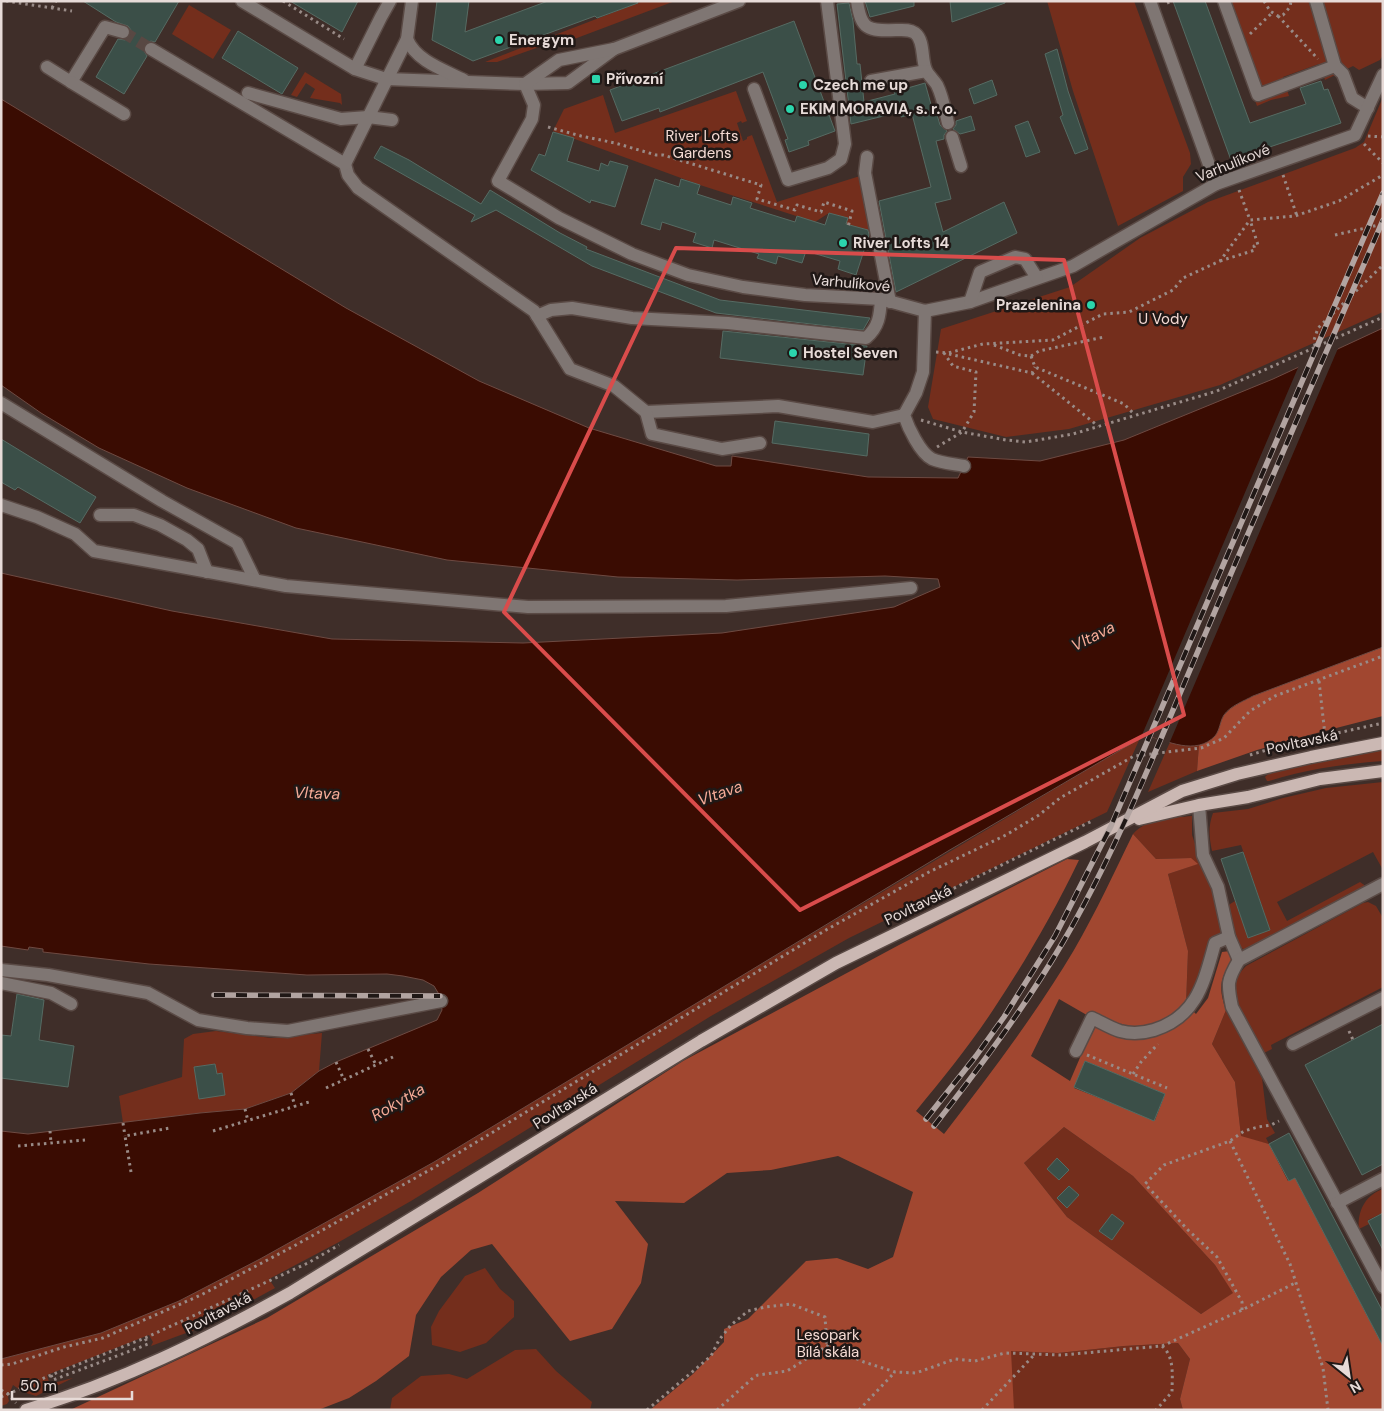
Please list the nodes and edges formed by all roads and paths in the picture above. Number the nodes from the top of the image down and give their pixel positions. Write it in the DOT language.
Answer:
graph roads {
  1 [pos="6,1"];
  2 [pos="56,1"];
  3 [pos="242,1"];
  4 [pos="283,1"];
  5 [pos="390,1"];
  6 [pos="412,1"];
  7 [pos="739,1"];
  8 [pos="827,1"];
  9 [pos="857,1"];
  10 [pos="1150,1"];
  11 [pos="1172,1"];
  12 [pos="1224,1"];
  13 [pos="1264,1"];
  14 [pos="1291,1"];
  15 [pos="1316,1"];
  16 [pos="1167,3"];
  17 [pos="52,8"];
  18 [pos="72,11"];
  19 [pos="1273,12"];
  20 [pos="1278,16"];
  21 [pos="123,32"];
  22 [pos="344,39"];
  23 [pos="406,39"];
  24 [pos="1239,44"];
  25 [pos="151,49"];
  26 [pos="614,49"];
  27 [pos="1321,62"];
  28 [pos="1335,66"];
  29 [pos="47,67"];
  30 [pos="356,69"];
  31 [pos="926,71"];
  32 [pos="1383,75"];
  33 [pos="386,79"];
  34 [pos="871,81"];
  35 [pos="71,82"];
  36 [pos="468,83"];
  37 [pos="525,84"];
  38 [pos="754,89"];
  39 [pos="248,93"];
  40 [pos="1368,108"];
  41 [pos="124,114"];
  42 [pos="368,117"];
  43 [pos="392,120"];
  44 [pos="948,123"];
  45 [pos="548,127"];
  46 [pos="1355,135"];
  47 [pos="952,136"];
  48 [pos="867,157"];
  49 [pos="1383,162"];
  50 [pos="345,164"];
  51 [pos="961,166"];
  52 [pos="1283,175"];
  53 [pos="1383,175"];
  54 [pos="1216,184"];
  55 [pos="1239,189"];
  56 [pos="1297,216"];
  57 [pos="1250,220"];
  58 [pos="1383,224"];
  59 [pos="848,227"];
  60 [pos="1335,235"];
  61 [pos="1220,261"];
  62 [pos="1383,265"];
  63 [pos="1038,278"];
  64 [pos="886,300"];
  65 [pos="970,302"];
  66 [pos="924,311"];
  67 [pos="537,316"];
  68 [pos="1383,318"];
  69 [pos="1104,336"];
  70 [pos="991,344"];
  71 [pos="1316,346"];
  72 [pos="924,352"];
  73 [pos="943,352"];
  74 [pos="1031,356"];
  75 [pos="1035,367"];
  76 [pos="1032,373"];
  77 [pos="1,403"];
  78 [pos="646,412"];
  79 [pos="904,415"];
  80 [pos="1135,415"];
  81 [pos="1098,426"];
  82 [pos="962,432"];
  83 [pos="760,443"];
  84 [pos="926,454"];
  85 [pos="964,466"];
  86 [pos="1,505"];
  87 [pos="100,514"];
  88 [pos="207,572"];
  89 [pos="255,580"];
  90 [pos="911,588"];
  91 [pos="1383,656"];
  92 [pos="1319,681"];
  93 [pos="1383,723"];
  94 [pos="1325,735"];
  95 [pos="1383,736"];
  96 [pos="1383,743"];
  97 [pos="1273,747"];
  98 [pos="1311,757"];
  99 [pos="1383,771"];
  100 [pos="1199,805"];
  101 [pos="1119,824"];
  102 [pos="1376,887"];
  103 [pos="1229,937"];
  104 [pos="1239,960"];
  105 [pos="1,970"];
  106 [pos="1,983"];
  107 [pos="1383,998"];
  108 [pos="441,1001"];
  109 [pos="71,1004"];
  110 [pos="1350,1033"];
  111 [pos="1353,1040"];
  112 [pos="1293,1044"];
  113 [pos="368,1049"];
  114 [pos="1082,1053"];
  115 [pos="393,1057"];
  116 [pos="336,1062"];
  117 [pos="376,1065"];
  118 [pos="344,1080"];
  119 [pos="326,1088"];
  120 [pos="1168,1088"];
  121 [pos="291,1093"];
  122 [pos="309,1102"];
  123 [pos="295,1106"];
  124 [pos="245,1109"];
  125 [pos="1291,1115"];
  126 [pos="248,1121"];
  127 [pos="123,1123"];
  128 [pos="170,1128"];
  129 [pos="50,1131"];
  130 [pos="213,1131"];
  131 [pos="125,1136"];
  132 [pos="85,1140"];
  133 [pos="1230,1141"];
  134 [pos="52,1143"];
  135 [pos="18,1146"];
  136 [pos="130,1172"];
  137 [pos="1383,1179"];
  138 [pos="1337,1203"];
  139 [pos="1295,1283"];
  140 [pos="1383,1287"];
  141 [pos="1242,1310"];
  142 [pos="146,1338"];
  143 [pos="827,1346"];
  144 [pos="1162,1346"];
  145 [pos="1036,1353"];
  146 [pos="1,1365"];
  147 [pos="895,1372"];
  148 [pos="51,1375"];
  149 [pos="1,1390"];
  150 [pos="1,1397"];
  151 [pos="26,1410"];
  152 [pos="647,1410"];
  153 [pos="717,1410"];
  154 [pos="859,1410"];
  155 [pos="982,1410"];
  156 [pos="1156,1410"];
  157 [pos="1328,1410"];
  1 -- 17 [label="path"];
  2 -- 17 [label="path"];
  3 -- 30 [label="street"];
  4 -- 22 [label="path"];
  5 -- 30 [label="street"];
  6 -- 23 [label="street"];
  7 -- 26 [label="street"];
  8 -- 38 [label="street"];
  9 -- 31 [label="street"];
  10 -- 54 [label="street"];
  11 -- 16 [label="path"];
  12 -- 24 [label="street"];
  13 -- 19 [label="path"];
  14 -- 20 [label="path"];
  15 -- 28 [label="street"];
  17 -- 18 [label="path"];
  19 -- 20 [label="path"];
  19 -- 24 [label="path"];
  20 -- 27 [label="path"];
  21 -- 35 [label="street"];
  23 -- 33 [label="street"];
  23 -- 36 [label="street"];
  24 -- 28 [label="street"];
  25 -- 50 [label="street"];
  26 -- 37 [label="street"];
  26 -- 37 [label="street"];
  28 -- 40 [label="street"];
  29 -- 35 [label="street"];
  30 -- 33 [label="street"];
  31 -- 34 [label="street"];
  31 -- 44 [label="street"];
  32 -- 40 [label="street"];
  33 -- 36 [label="street"];
  33 -- 42 [label="street"];
  35 -- 41 [label="street"];
  36 -- 37 [label="street"];
  37 -- 64 [label="street, Varhulíkové"];
  39 -- 42 [label="street"];
  40 -- 46 [label="street"];
  42 -- 43 [label="street"];
  42 -- 50 [label="street"];
  45 -- 59 [label="path"];
  46 -- 49 [label="path"];
  46 -- 54 [label="street, Varhulíkové"];
  47 -- 51 [label="street"];
  48 -- 64 [label="street"];
  50 -- 67 [label="street"];
  52 -- 56 [label="path"];
  53 -- 56 [label="path"];
  54 -- 63 [label="street, Varhulíkové"];
  55 -- 57 [label="path"];
  56 -- 57 [label="path"];
  57 -- 61 [label="path"];
  57 -- 61 [label="path"];
  58 -- 60 [label="path"];
  61 -- 70 [label="path"];
  62 -- 71 [label="path"];
  63 -- 65 [label="street, Varhulíkové"];
  63 -- 65 [label="street"];
  64 -- 66 [label="street, Varhulíkové"];
  64 -- 67 [label="street"];
  65 -- 66 [label="street, Varhulíkové"];
  66 -- 72 [label="street"];
  67 -- 78 [label="street"];
  68 -- 71 [label="path"];
  69 -- 74 [label="path"];
  70 -- 73 [label="path"];
  70 -- 74 [label="path"];
  71 -- 80 [label="path"];
  72 -- 73 [label="path"];
  72 -- 79 [label="street"];
  73 -- 76 [label="path"];
  73 -- 82 [label="path"];
  74 -- 75 [label="path"];
  75 -- 76 [label="path"];
  75 -- 80 [label="path"];
  76 -- 81 [label="path"];
  77 -- 89 [label="street"];
  78 -- 79 [label="street"];
  78 -- 83 [label="street"];
  79 -- 82 [label="path"];
  79 -- 84 [label="street"];
  80 -- 81 [label="path"];
  81 -- 82 [label="path"];
  82 -- 84 [label="path"];
  84 -- 85 [label="street"];
  86 -- 88 [label="street"];
  87 -- 88 [label="street"];
  88 -- 89 [label="street"];
  89 -- 90 [label="street"];
  91 -- 92 [label="path"];
  92 -- 94 [label="path"];
  92 -- 146 [label="path"];
  93 -- 94 [label="path"];
  94 -- 97 [label="path"];
  95 -- 98 [label="main road"];
  96 -- 98 [label="main road, Povltavská"];
  98 -- 101 [label="main road, Povltavská"];
  99 -- 100 [label="main road, Povltavská"];
  100 -- 101 [label="main road, Povltavská"];
  100 -- 103 [label="street"];
  101 -- 151 [label="main road, Povltavská"];
  102 -- 104 [label="street"];
  103 -- 104 [label="street"];
  103 -- 114 [label="street"];
  104 -- 125 [label="street"];
  105 -- 108 [label="street"];
  106 -- 109 [label="street"];
  107 -- 112 [label="street"];
  110 -- 111 [label="path"];
  113 -- 117 [label="path"];
  114 -- 120 [label="path"];
  115 -- 117 [label="path"];
  116 -- 118 [label="path"];
  117 -- 118 [label="path"];
  118 -- 119 [label="path"];
  121 -- 123 [label="path"];
  122 -- 123 [label="path"];
  123 -- 126 [label="path"];
  124 -- 126 [label="path"];
  125 -- 133 [label="path"];
  125 -- 138 [label="street"];
  126 -- 130 [label="path"];
  127 -- 131 [label="path"];
  128 -- 131 [label="path"];
  129 -- 134 [label="path"];
  131 -- 136 [label="path"];
  132 -- 134 [label="path"];
  133 -- 139 [label="path"];
  133 -- 141 [label="path"];
  134 -- 135 [label="path"];
  137 -- 138 [label="street"];
  138 -- 140 [label="street"];
  139 -- 141 [label="path"];
  139 -- 157 [label="path"];
  141 -- 144 [label="path"];
  142 -- 148 [label="path"];
  143 -- 147 [label="path"];
  143 -- 152 [label="path"];
  143 -- 153 [label="path"];
  144 -- 145 [label="path"];
  144 -- 156 [label="path"];
  145 -- 147 [label="path"];
  145 -- 155 [label="path"];
  147 -- 154 [label="path"];
  149 -- 150 [label="path"];
}
